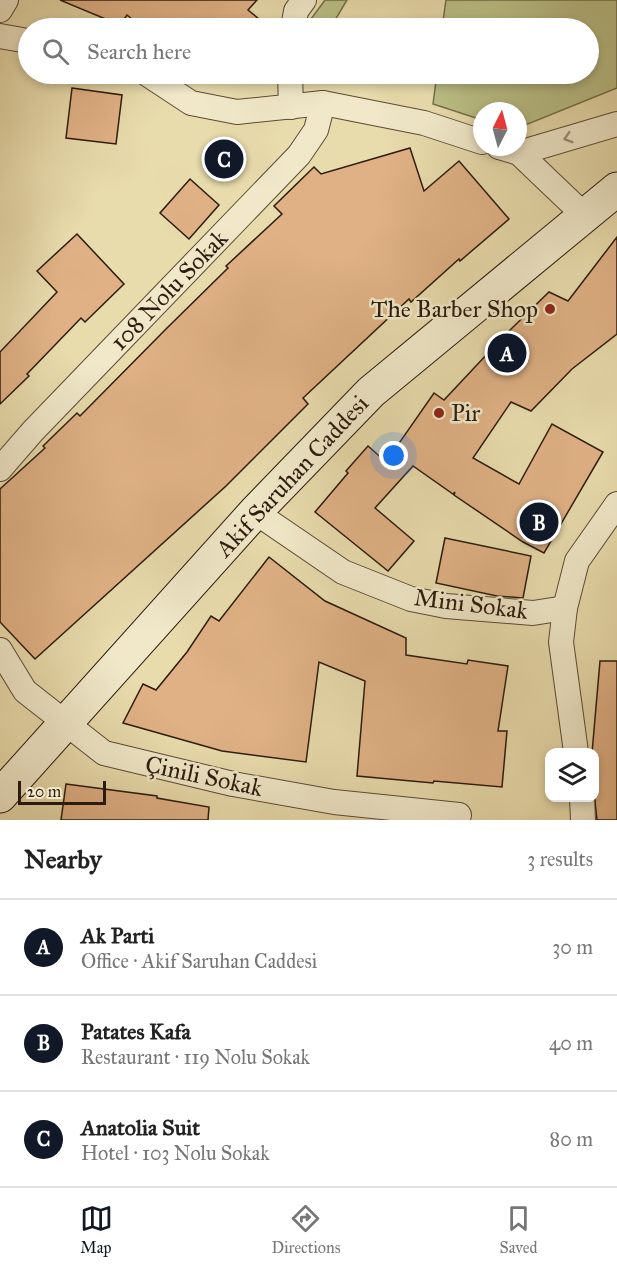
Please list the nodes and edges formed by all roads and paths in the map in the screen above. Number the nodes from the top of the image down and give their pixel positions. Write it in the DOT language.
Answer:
graph roads {
  1 [pos="6,0"];
  2 [pos="304,0"];
  3 [pos="0,10"];
  4 [pos="295,18"];
  5 [pos="0,36"];
  6 [pos="18,39"];
  7 [pos="162,84"];
  8 [pos="290,84"];
  9 [pos="323,103"];
  10 [pos="291,106"];
  11 [pos="617,124"];
  12 [pos="473,139"];
  13 [pos="527,146"];
  14 [pos="516,156"];
  15 [pos="617,189"];
  16 [pos="584,215"];
  17 [pos="0,469"];
  18 [pos="617,504"];
  19 [pos="255,512"];
  20 [pos="565,608"];
  21 [pos="0,650"];
  22 [pos="66,724"];
  23 [pos="575,748"];
  24 [pos="0,796"];
  25 [pos="582,802"];
  26 [pos="332,811"];
  27 [pos="459,815"];
  28 [pos="583,820"];
  1 -- 3 [label="street"];
  2 -- 4 [label="street"];
  5 -- 6 [label="street"];
  7 -- 10 [label="street"];
  8 -- 10 [label="street"];
  9 -- 10 [label="street"];
  9 -- 12 [label="street"];
  9 -- 17 [label="street, 108 Nolu Sokak"];
  11 -- 13 [label="street, one-way"];
  14 -- 16 [label="street"];
  15 -- 16 [label="street, Akif Saruhan Caddesi"];
  16 -- 19 [label="street, Akif Saruhan Caddesi"];
  18 -- 20 [label="street"];
  19 -- 20 [label="street, Mini Sokak"];
  19 -- 22 [label="street, Akif Saruhan Caddesi"];
  20 -- 23 [label="street"];
  21 -- 22 [label="street, Çinili Sokak"];
  22 -- 24 [label="street, Akif Saruhan Caddesi"];
  22 -- 26 [label="street, Çinili Sokak"];
  25 -- 28 [label="street"];
  26 -- 27 [label="street, Çinili Sokak"];
}
